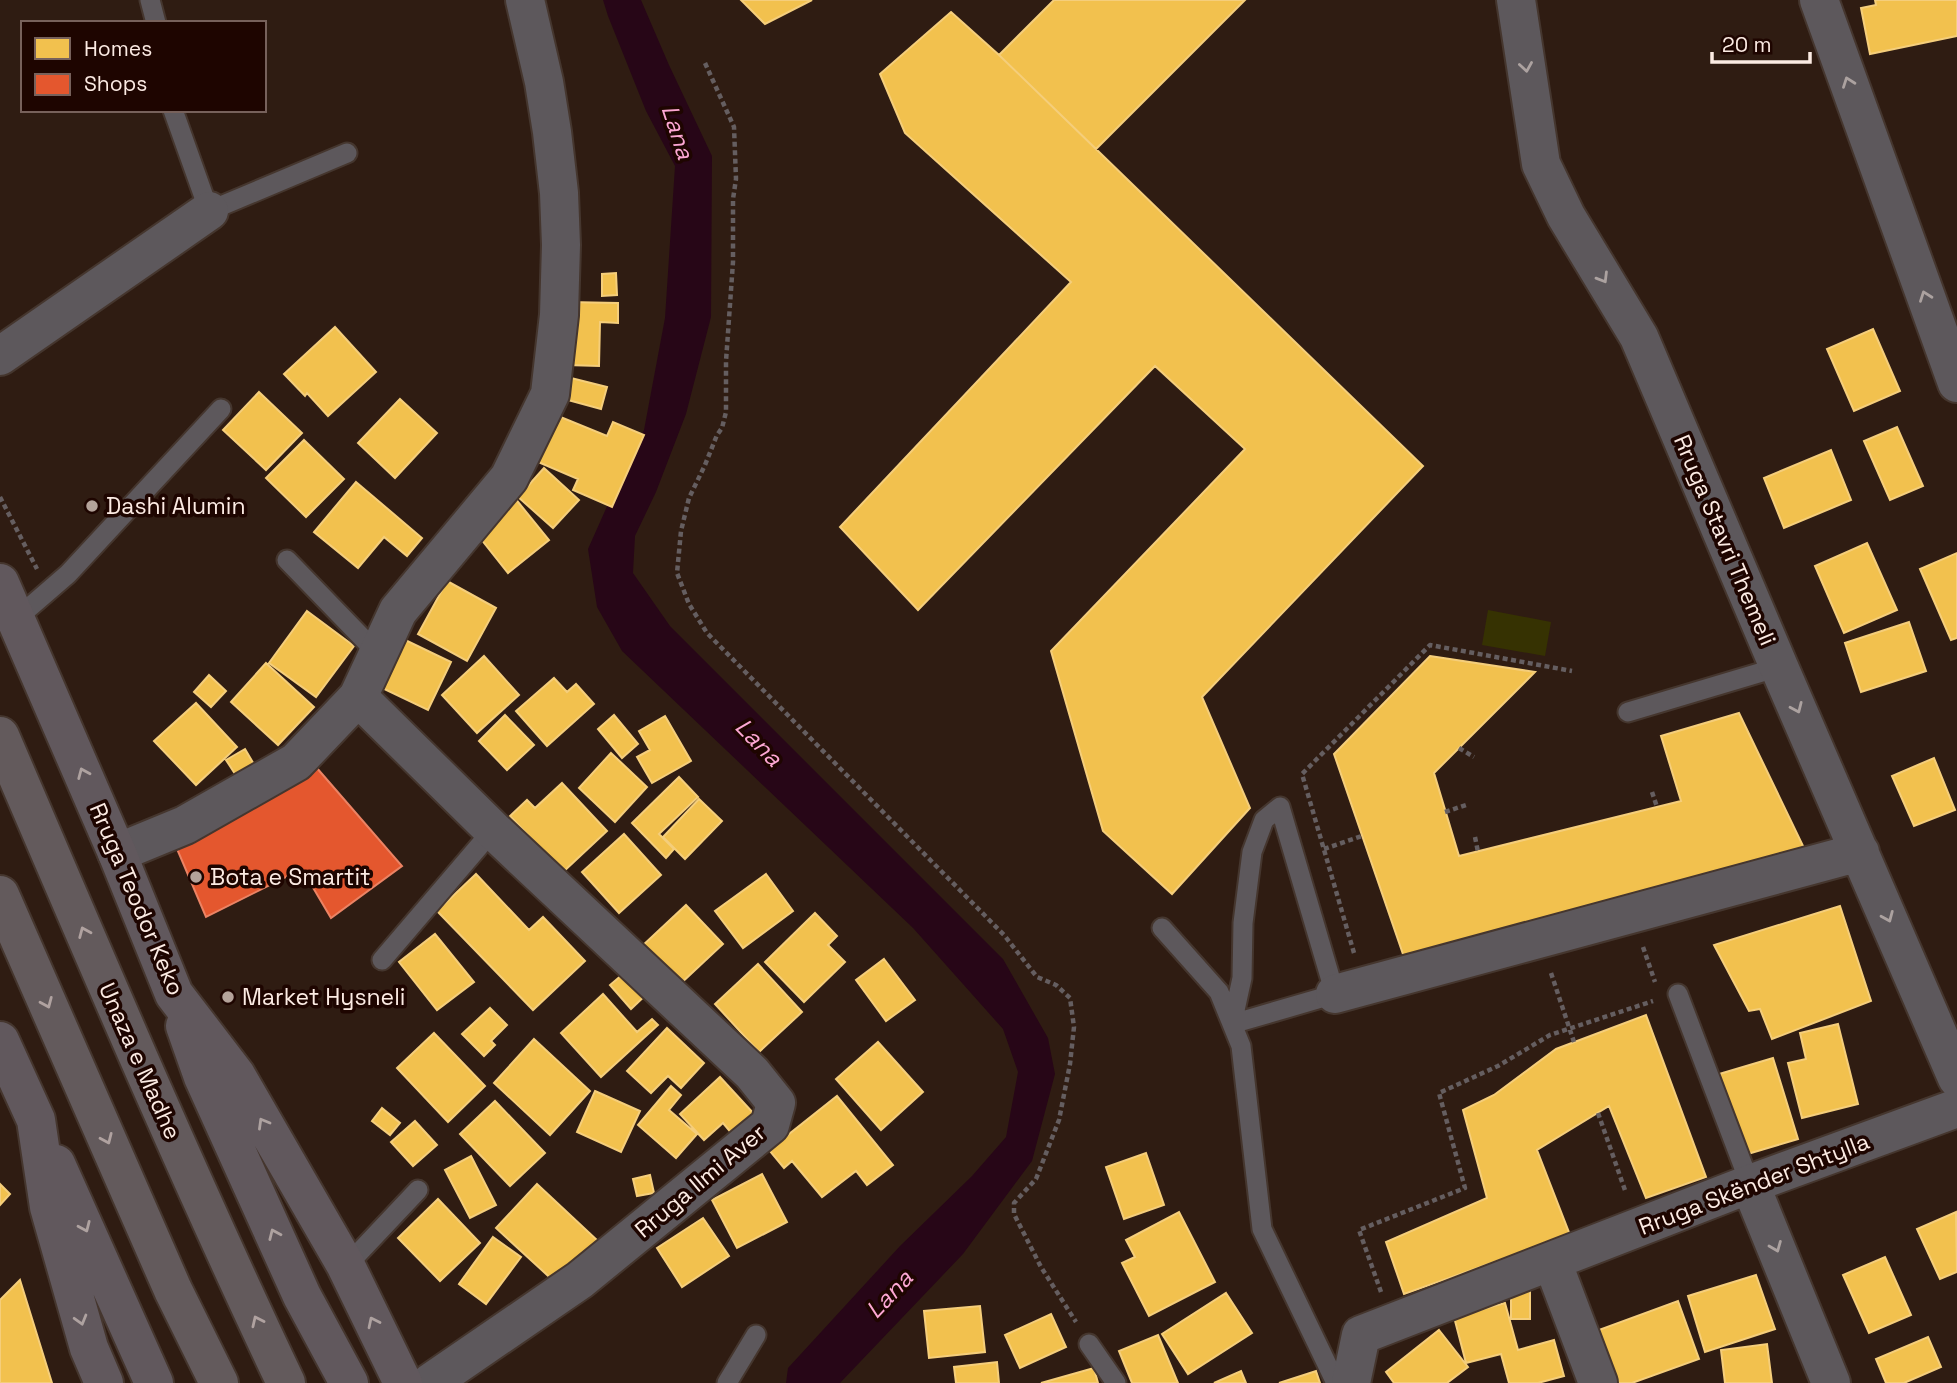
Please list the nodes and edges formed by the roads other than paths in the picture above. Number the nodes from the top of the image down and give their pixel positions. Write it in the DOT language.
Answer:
graph roads {
  1 [pos="150,0"];
  2 [pos="525,0"];
  3 [pos="1516,0"];
  4 [pos="1819,0"];
  5 [pos="155,21"];
  6 [pos="174,112"];
  7 [pos="347,153"];
  8 [pos="209,211"];
  9 [pos="1947,329"];
  10 [pos="0,356"];
  11 [pos="1957,383"];
  12 [pos="221,409"];
  13 [pos="287,560"];
  14 [pos="0,583"];
  15 [pos="16,619"];
  16 [pos="378,654"];
  17 [pos="1779,667"];
  18 [pos="358,697"];
  19 [pos="1628,712"];
  20 [pos="0,736"];
  21 [pos="494,830"];
  22 [pos="1860,852"];
  23 [pos="117,853"];
  24 [pos="0,895"];
  25 [pos="1162,928"];
  26 [pos="383,960"];
  27 [pos="1350,991"];
  28 [pos="174,995"];
  29 [pos="1670,997"];
  30 [pos="1232,1024"];
  31 [pos="0,1041"];
  32 [pos="1957,1078"];
  33 [pos="1957,1108"];
  34 [pos="36,1120"];
  35 [pos="1750,1184"];
  36 [pos="418,1190"];
  37 [pos="1552,1261"];
  38 [pos="345,1264"];
  39 [pos="756,1335"];
  40 [pos="1089,1343"];
  41 [pos="104,1383"];
  42 [pos="154,1383"];
  43 [pos="219,1383"];
  44 [pos="286,1383"];
  45 [pos="349,1383"];
  46 [pos="403,1383"];
  47 [pos="430,1383"];
  48 [pos="727,1383"];
  49 [pos="1116,1383"];
  50 [pos="1336,1383"];
  51 [pos="1351,1383"];
  52 [pos="1598,1383"];
  53 [pos="1831,1383"];
  1 -- 5 [label="lane"];
  2 -- 16 [label="street"];
  3 -- 17 [label="street, Rruga Stavri Themeli, one-way"];
  9 -- 4 [label="street, one-way"];
  6 -- 8 [label="lane"];
  7 -- 8 [label="lane"];
  8 -- 10 [label="street"];
  9 -- 11 [label="street"];
  12 -- 15 [label="lane"];
  13 -- 16 [label="lane"];
  14 -- 15 [label="main road, Rruga Teodor Keko"];
  23 -- 15 [label="main road, Rruga Teodor Keko, one-way"];
  16 -- 18 [label="street"];
  17 -- 19 [label="lane"];
  17 -- 22 [label="street, Rruga Stavri Themeli, one-way"];
  18 -- 21 [label="street, Rruga Ilmi Aver"];
  18 -- 23 [label="street"];
  44 -- 20 [label="highway, Unaza e Madhe, one-way"];
  21 -- 26 [label="lane"];
  21 -- 47 [label="street, Rruga Ilmi Aver"];
  22 -- 27 [label="street"];
  22 -- 32 [label="street, Rruga Stavri Themeli, one-way"];
  23 -- 28 [label="main road, Rruga Teodor Keko"];
  24 -- 43 [label="highway, one-way"];
  25 -- 30 [label="lane"];
  27 -- 30 [label="lane"];
  27 -- 30 [label="lane"];
  38 -- 28 [label="main road, Rruga Teodor Keko, one-way"];
  45 -- 28 [label="main road, one-way"];
  29 -- 35 [label="lane"];
  30 -- 50 [label="lane"];
  31 -- 34 [label="main road"];
  33 -- 35 [label="street, Rruga Skënder Shtylla"];
  34 -- 41 [label="main road, one-way"];
  34 -- 42 [label="main road, one-way"];
  35 -- 37 [label="street, Rruga Skënder Shtylla"];
  35 -- 53 [label="street, one-way"];
  36 -- 38 [label="lane"];
  37 -- 51 [label="street, Rruga Skënder Shtylla"];
  37 -- 52 [label="street"];
  46 -- 38 [label="main road, Rruga Teodor Keko, one-way"];
  39 -- 48 [label="lane"];
  40 -- 49 [label="lane"];
}
